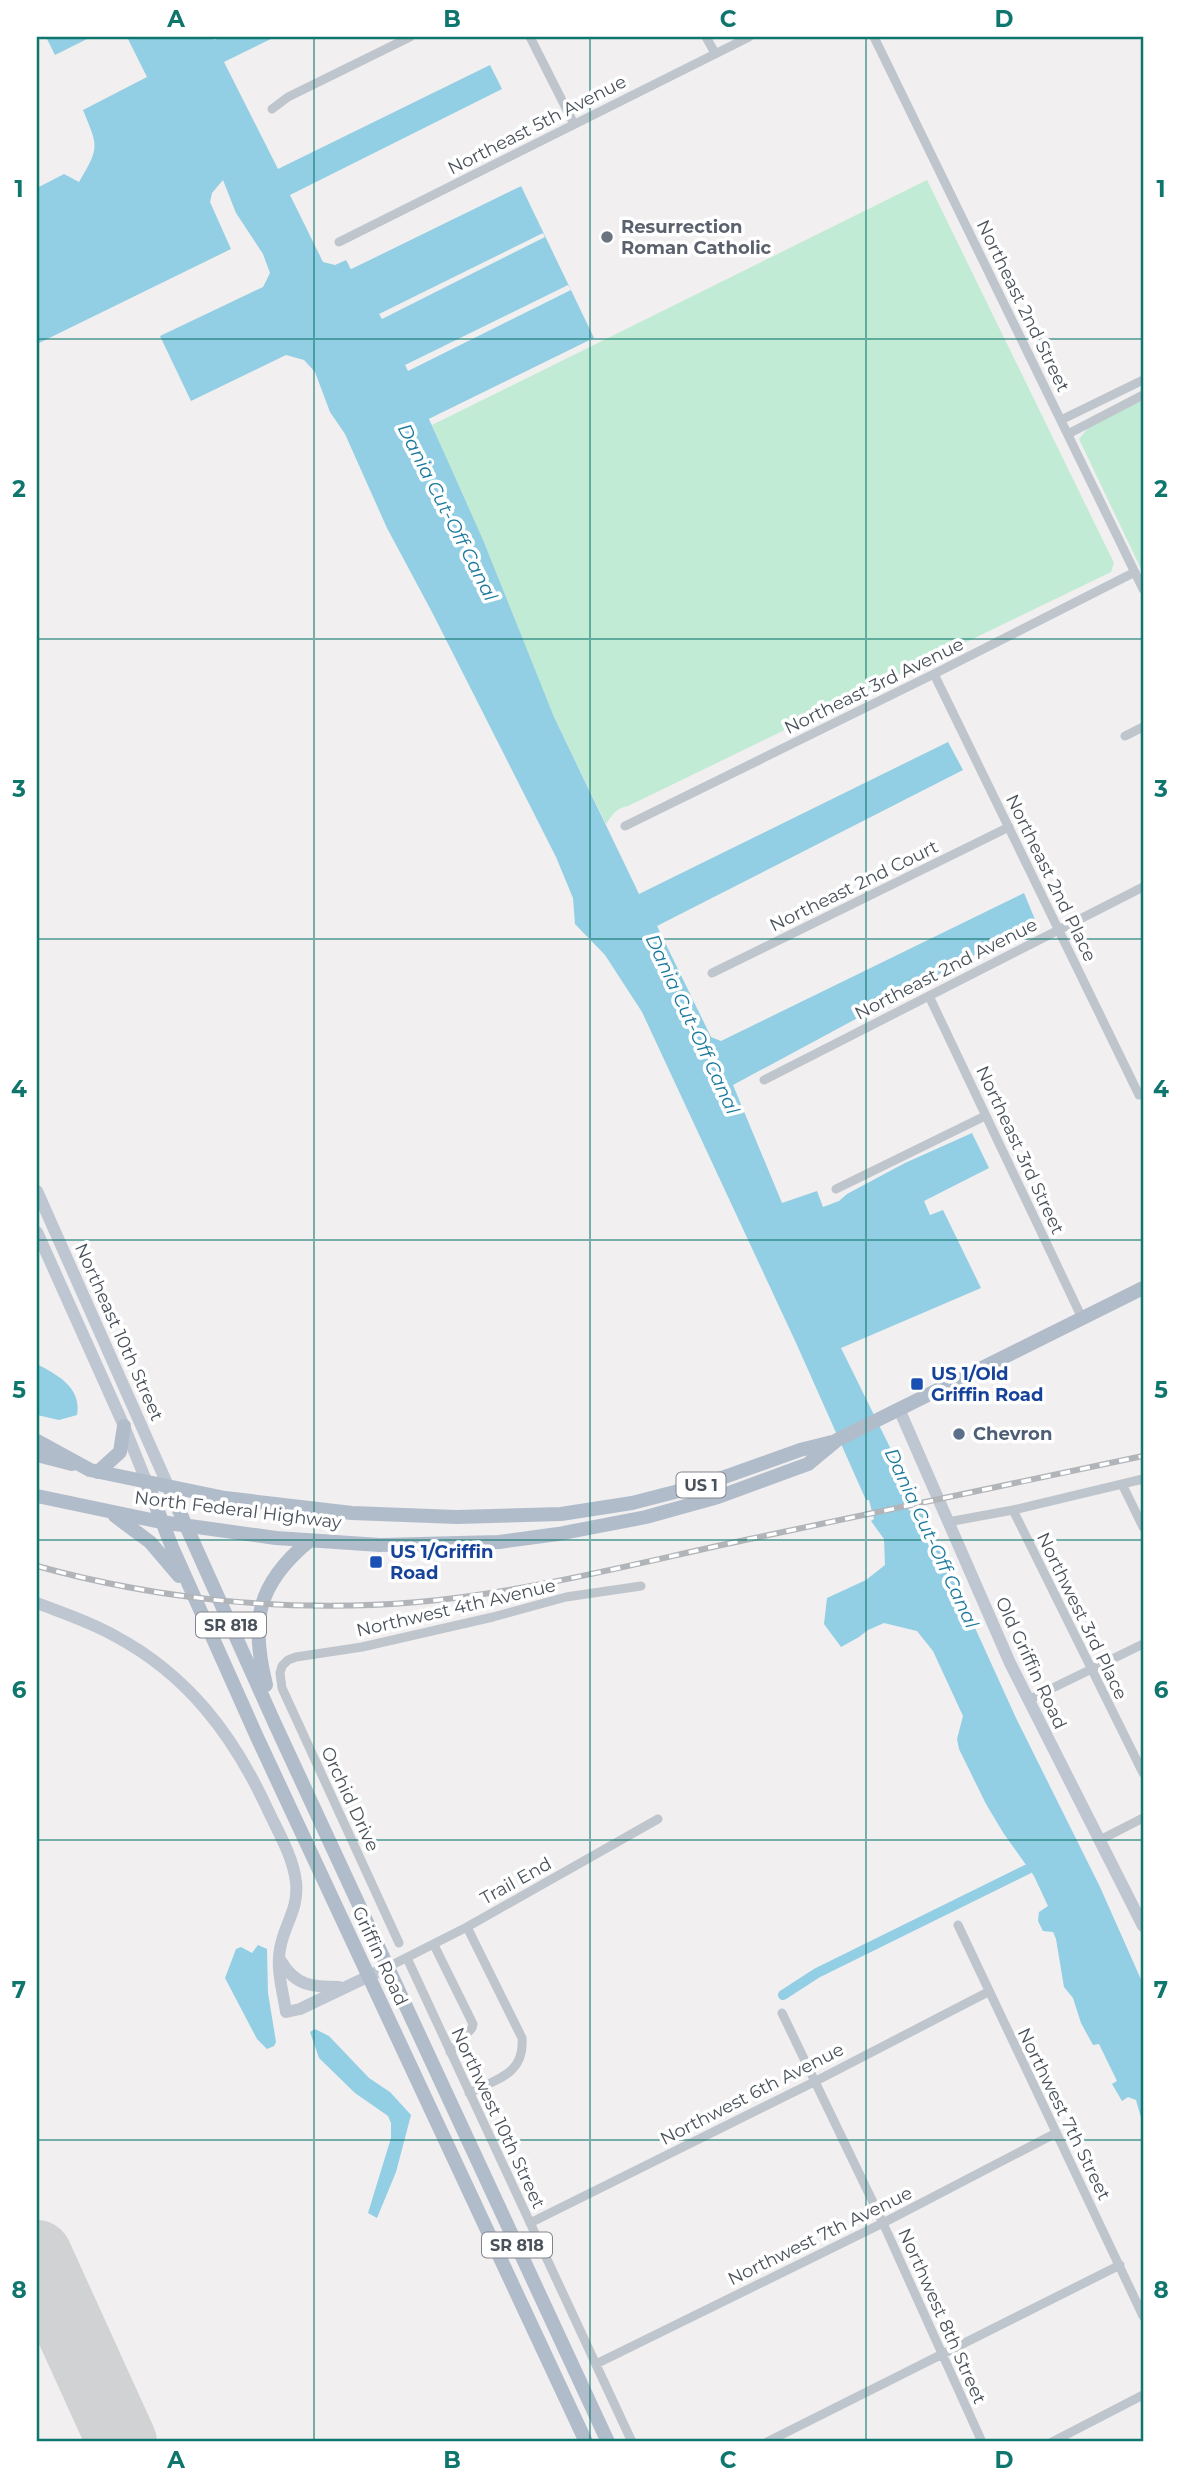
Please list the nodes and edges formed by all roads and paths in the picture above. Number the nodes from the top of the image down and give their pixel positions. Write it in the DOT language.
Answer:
graph roads {
  1 [pos="410,37"];
  2 [pos="530,37"];
  3 [pos="706,37"];
  4 [pos="749,37"];
  5 [pos="874,37"];
  6 [pos="715,53"];
  7 [pos="272,108"];
  8 [pos="574,124"];
  9 [pos="339,242"];
  10 [pos="1143,380"];
  11 [pos="1143,395"];
  12 [pos="1061,420"];
  13 [pos="1068,434"];
  14 [pos="1135,572"];
  15 [pos="1143,589"];
  16 [pos="934,674"];
  17 [pos="1143,727"];
  18 [pos="1125,736"];
  19 [pos="625,825"];
  20 [pos="1009,827"];
  21 [pos="1143,887"];
  22 [pos="1058,929"];
  23 [pos="712,972"];
  24 [pos="929,996"];
  25 [pos="764,1080"];
  26 [pos="1139,1095"];
  27 [pos="985,1116"];
  28 [pos="835,1189"];
  29 [pos="37,1191"];
  30 [pos="37,1232"];
  31 [pos="1143,1288"];
  32 [pos="1082,1318"];
  33 [pos="899,1409"];
  34 [pos="124,1426"];
  35 [pos="837,1440"];
  36 [pos="37,1441"];
  37 [pos="37,1455"];
  38 [pos="94,1471"];
  39 [pos="1143,1479"];
  40 [pos="147,1483"];
  41 [pos="1122,1484"];
  42 [pos="169,1488"];
  43 [pos="37,1496"];
  44 [pos="1013,1510"];
  45 [pos="111,1513"];
  46 [pos="561,1514"];
  47 [pos="161,1522"];
  48 [pos="948,1522"];
  49 [pos="186,1526"];
  50 [pos="1143,1527"];
  51 [pos="558,1534"];
  52 [pos="309,1541"];
  53 [pos="641,1586"];
  54 [pos="191,1591"];
  55 [pos="37,1603"];
  56 [pos="1143,1644"];
  57 [pos="282,1666"];
  58 [pos="1091,1670"];
  59 [pos="1028,1700"];
  60 [pos="275,1724"];
  61 [pos="1143,1773"];
  62 [pos="1143,1818"];
  63 [pos="658,1819"];
  64 [pos="1100,1840"];
  65 [pos="958,1925"];
  66 [pos="1143,1926"];
  67 [pos="467,1927"];
  68 [pos="399,1942"];
  69 [pos="434,1945"];
  70 [pos="279,1958"];
  71 [pos="407,1958"];
  72 [pos="388,1968"];
  73 [pos="368,1977"];
  74 [pos="347,1987"];
  75 [pos="988,1992"];
  76 [pos="782,2013"];
  77 [pos="450,2052"];
  78 [pos="814,2082"];
  79 [pos="469,2093"];
  80 [pos="1056,2133"];
  81 [pos="530,2223"];
  82 [pos="883,2223"];
  83 [pos="1119,2265"];
  84 [pos="1143,2316"];
  85 [pos="942,2356"];
  86 [pos="596,2364"];
  87 [pos="1143,2395"];
  88 [pos="586,2442"];
  89 [pos="608,2442"];
  90 [pos="632,2442"];
  91 [pos="767,2442"];
  92 [pos="982,2442"];
  93 [pos="1052,2442"];
  1 -- 7 [label="street"];
  2 -- 8 [label="street"];
  3 -- 6 [label="street"];
  4 -- 6 [label="street, Northeast 5th Avenue"];
  5 -- 12 [label="street, Northeast 2nd Street"];
  6 -- 8 [label="street, Northeast 5th Avenue"];
  8 -- 9 [label="street, Northeast 5th Avenue"];
  10 -- 12 [label="street"];
  11 -- 13 [label="street"];
  12 -- 13 [label="street, Northeast 2nd Street"];
  13 -- 14 [label="street, Northeast 2nd Street"];
  14 -- 15 [label="street, Northeast 2nd Street"];
  14 -- 16 [label="street, Northeast 3rd Avenue"];
  16 -- 19 [label="street, Northeast 3rd Avenue"];
  16 -- 20 [label="street, Northeast 2nd Place"];
  17 -- 18 [label="street"];
  20 -- 22 [label="street, Northeast 2nd Place"];
  20 -- 23 [label="street, Northeast 2nd Court"];
  21 -- 22 [label="street, Northeast 2nd Avenue"];
  22 -- 24 [label="street, Northeast 2nd Avenue"];
  22 -- 26 [label="street, Northeast 2nd Place"];
  24 -- 25 [label="street, Northeast 2nd Avenue"];
  24 -- 27 [label="street, Northeast 3rd Street"];
  27 -- 28 [label="street"];
  27 -- 32 [label="street, Northeast 3rd Street"];
  29 -- 42 [label="street, Northeast 10th Street"];
  30 -- 34 [label="street, Northeast 10th Street"];
  31 -- 32 [label="main road, North Federal Highway / US 1"];
  32 -- 33 [label="main road, North Federal Highway / US 1"];
  33 -- 35 [label="main road, North Federal Highway / US 1"];
  33 -- 48 [label="street, Old Griffin Road"];
  34 -- 38 [label="main road"];
  34 -- 40 [label="street, Northeast 10th Street"];
  35 -- 46 [label="main road, North Federal Highway / US 1"];
  35 -- 51 [label="main road, North Federal Highway / US 1"];
  36 -- 38 [label="main road"];
  37 -- 38 [label="main road, North Federal Highway / US 1"];
  38 -- 40 [label="main road, North Federal Highway / US 1"];
  39 -- 41 [label="street"];
  40 -- 42 [label="main road, North Federal Highway / US 1"];
  40 -- 47 [label="main road, Griffin Road / SR 818"];
  41 -- 44 [label="street"];
  41 -- 50 [label="street"];
  42 -- 46 [label="main road, North Federal Highway / US 1"];
  42 -- 49 [label="main road, Griffin Road / SR 818"];
  43 -- 45 [label="main road, North Federal Highway / US 1"];
  44 -- 48 [label="street"];
  44 -- 58 [label="street, Northwest 3rd Place"];
  45 -- 47 [label="main road, North Federal Highway / US 1"];
  45 -- 54 [label="main road"];
  46 -- 51 [label="street"];
  47 -- 49 [label="main road, North Federal Highway / US 1"];
  47 -- 54 [label="main road, Griffin Road / SR 818"];
  48 -- 59 [label="street, Old Griffin Road"];
  49 -- 52 [label="main road, North Federal Highway / US 1"];
  49 -- 60 [label="main road, Griffin Road / SR 818"];
  51 -- 52 [label="main road, North Federal Highway / US 1"];
  52 -- 60 [label="main road"];
  53 -- 57 [label="street, Northwest 4th Avenue"];
  54 -- 73 [label="main road, Griffin Road / SR 818"];
  55 -- 70 [label="street"];
  56 -- 58 [label="street"];
  57 -- 68 [label="street, Orchid Drive"];
  58 -- 59 [label="street"];
  58 -- 61 [label="street, Northwest 3rd Place"];
  59 -- 64 [label="street, Old Griffin Road"];
  60 -- 72 [label="main road, Griffin Road / SR 818"];
  62 -- 64 [label="street"];
  63 -- 67 [label="street, Trail End"];
  64 -- 66 [label="street, Old Griffin Road"];
  65 -- 75 [label="street, Northwest 7th Street"];
  67 -- 69 [label="street, Trail End"];
  67 -- 79 [label="street"];
  69 -- 71 [label="street, Trail End"];
  69 -- 77 [label="street"];
  70 -- 74 [label="street"];
  70 -- 74 [label="street"];
  71 -- 72 [label="street, Trail End"];
  71 -- 77 [label="street, Northwest 10th Street"];
  72 -- 73 [label="street"];
  72 -- 89 [label="main road, Griffin Road / SR 818"];
  73 -- 74 [label="street"];
  73 -- 88 [label="main road, Griffin Road / SR 818"];
  75 -- 78 [label="street, Northwest 6th Avenue"];
  75 -- 80 [label="street, Northwest 7th Street"];
  76 -- 78 [label="street, Northwest 8th Street"];
  77 -- 79 [label="street, Northwest 10th Street"];
  78 -- 81 [label="street, Northwest 6th Avenue"];
  78 -- 82 [label="street, Northwest 8th Street"];
  79 -- 81 [label="street, Northwest 10th Street"];
  80 -- 82 [label="street, Northwest 7th Avenue"];
  80 -- 83 [label="street, Northwest 7th Street"];
  81 -- 86 [label="street, Northwest 10th Street"];
  82 -- 85 [label="street, Northwest 8th Street"];
  82 -- 86 [label="street, Northwest 7th Avenue"];
  83 -- 84 [label="street, Northwest 7th Street"];
  83 -- 85 [label="street"];
  85 -- 91 [label="street"];
  85 -- 92 [label="street, Northwest 8th Street"];
  86 -- 90 [label="street, Northwest 10th Street"];
  87 -- 93 [label="street"];
}
